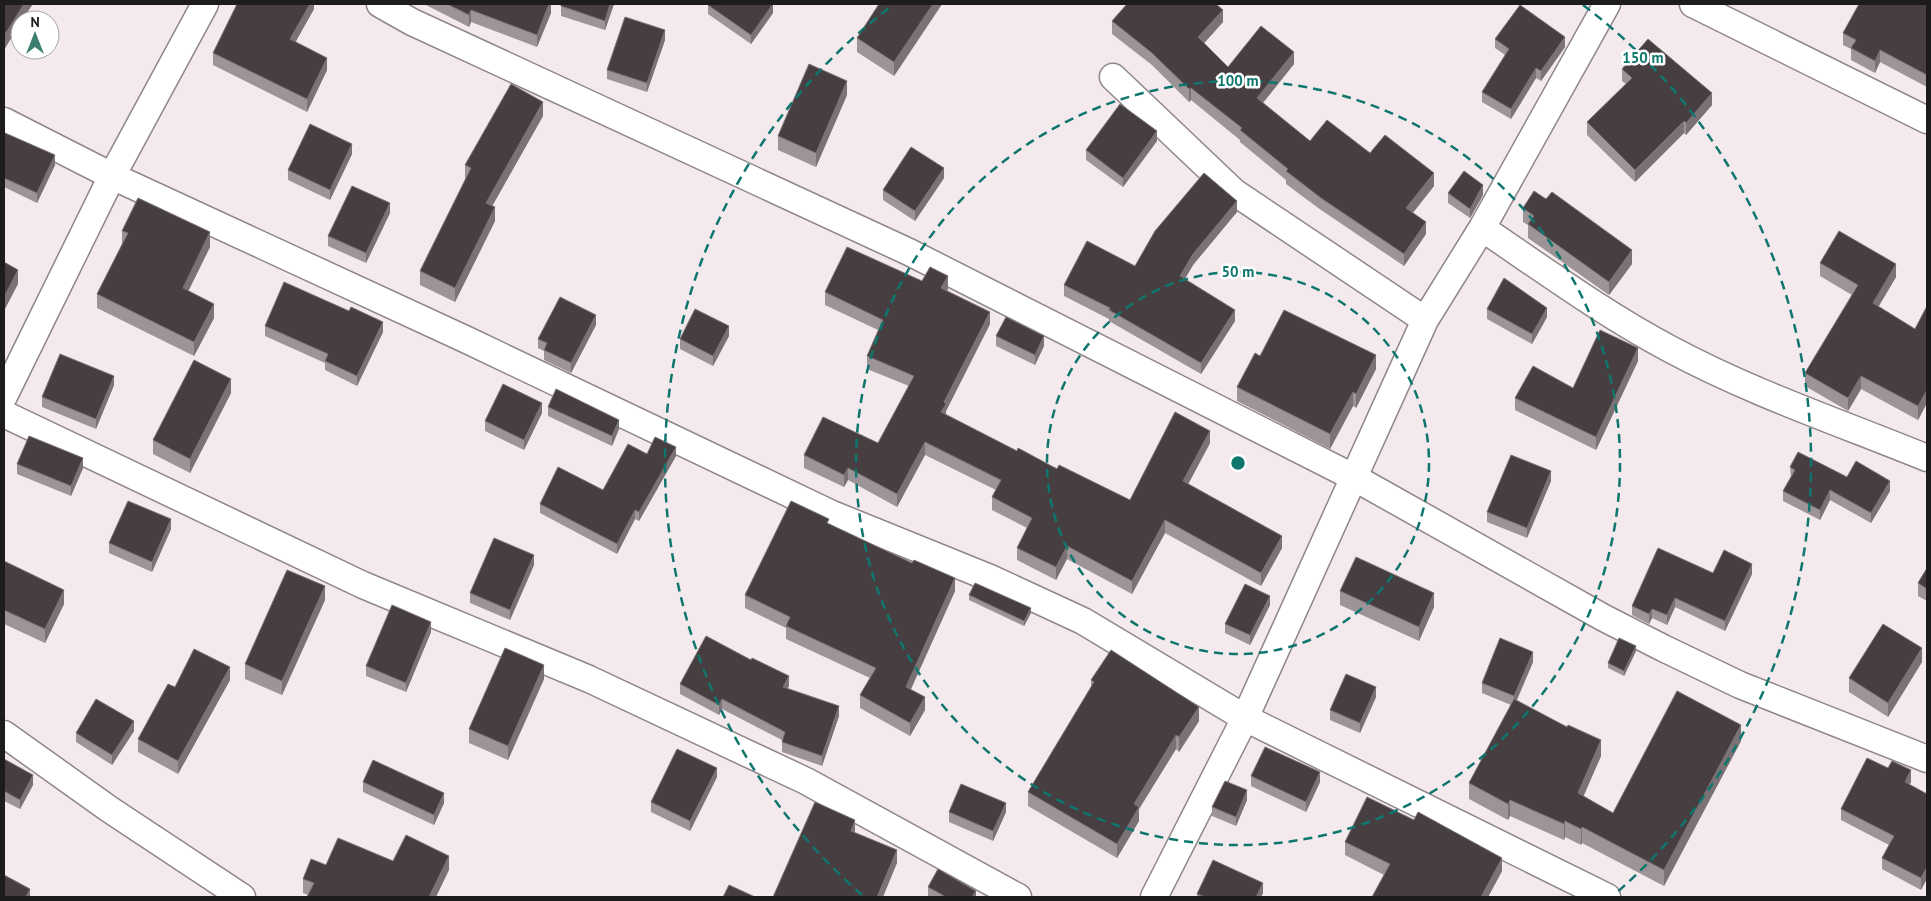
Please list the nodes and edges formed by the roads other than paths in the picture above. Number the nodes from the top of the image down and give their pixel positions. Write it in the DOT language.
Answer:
graph roads {
  1 [pos="205,4"];
  2 [pos="380,4"];
  3 [pos="1607,4"];
  4 [pos="1693,4"];
  5 [pos="1113,77"];
  6 [pos="1927,120"];
  7 [pos="4,121"];
  8 [pos="112,176"];
  9 [pos="1482,228"];
  10 [pos="1425,320"];
  11 [pos="4,396"];
  12 [pos="4,414"];
  13 [pos="1927,458"];
  14 [pos="1355,478"];
  15 [pos="1245,718"];
  16 [pos="4,734"];
  17 [pos="1927,759"];
  18 [pos="242,897"];
  19 [pos="1018,897"];
  20 [pos="1154,897"];
  21 [pos="1607,897"];
  1 -- 8 [label="street"];
  2 -- 14 [label="street"];
  3 -- 9 [label="street"];
  4 -- 6 [label="street"];
  5 -- 10 [label="street"];
  7 -- 8 [label="street"];
  8 -- 11 [label="street"];
  8 -- 15 [label="street"];
  9 -- 10 [label="street"];
  9 -- 13 [label="street"];
  10 -- 14 [label="street"];
  12 -- 19 [label="street"];
  14 -- 15 [label="street"];
  14 -- 17 [label="street"];
  15 -- 20 [label="street"];
  15 -- 21 [label="street"];
  16 -- 18 [label="street"];
}
